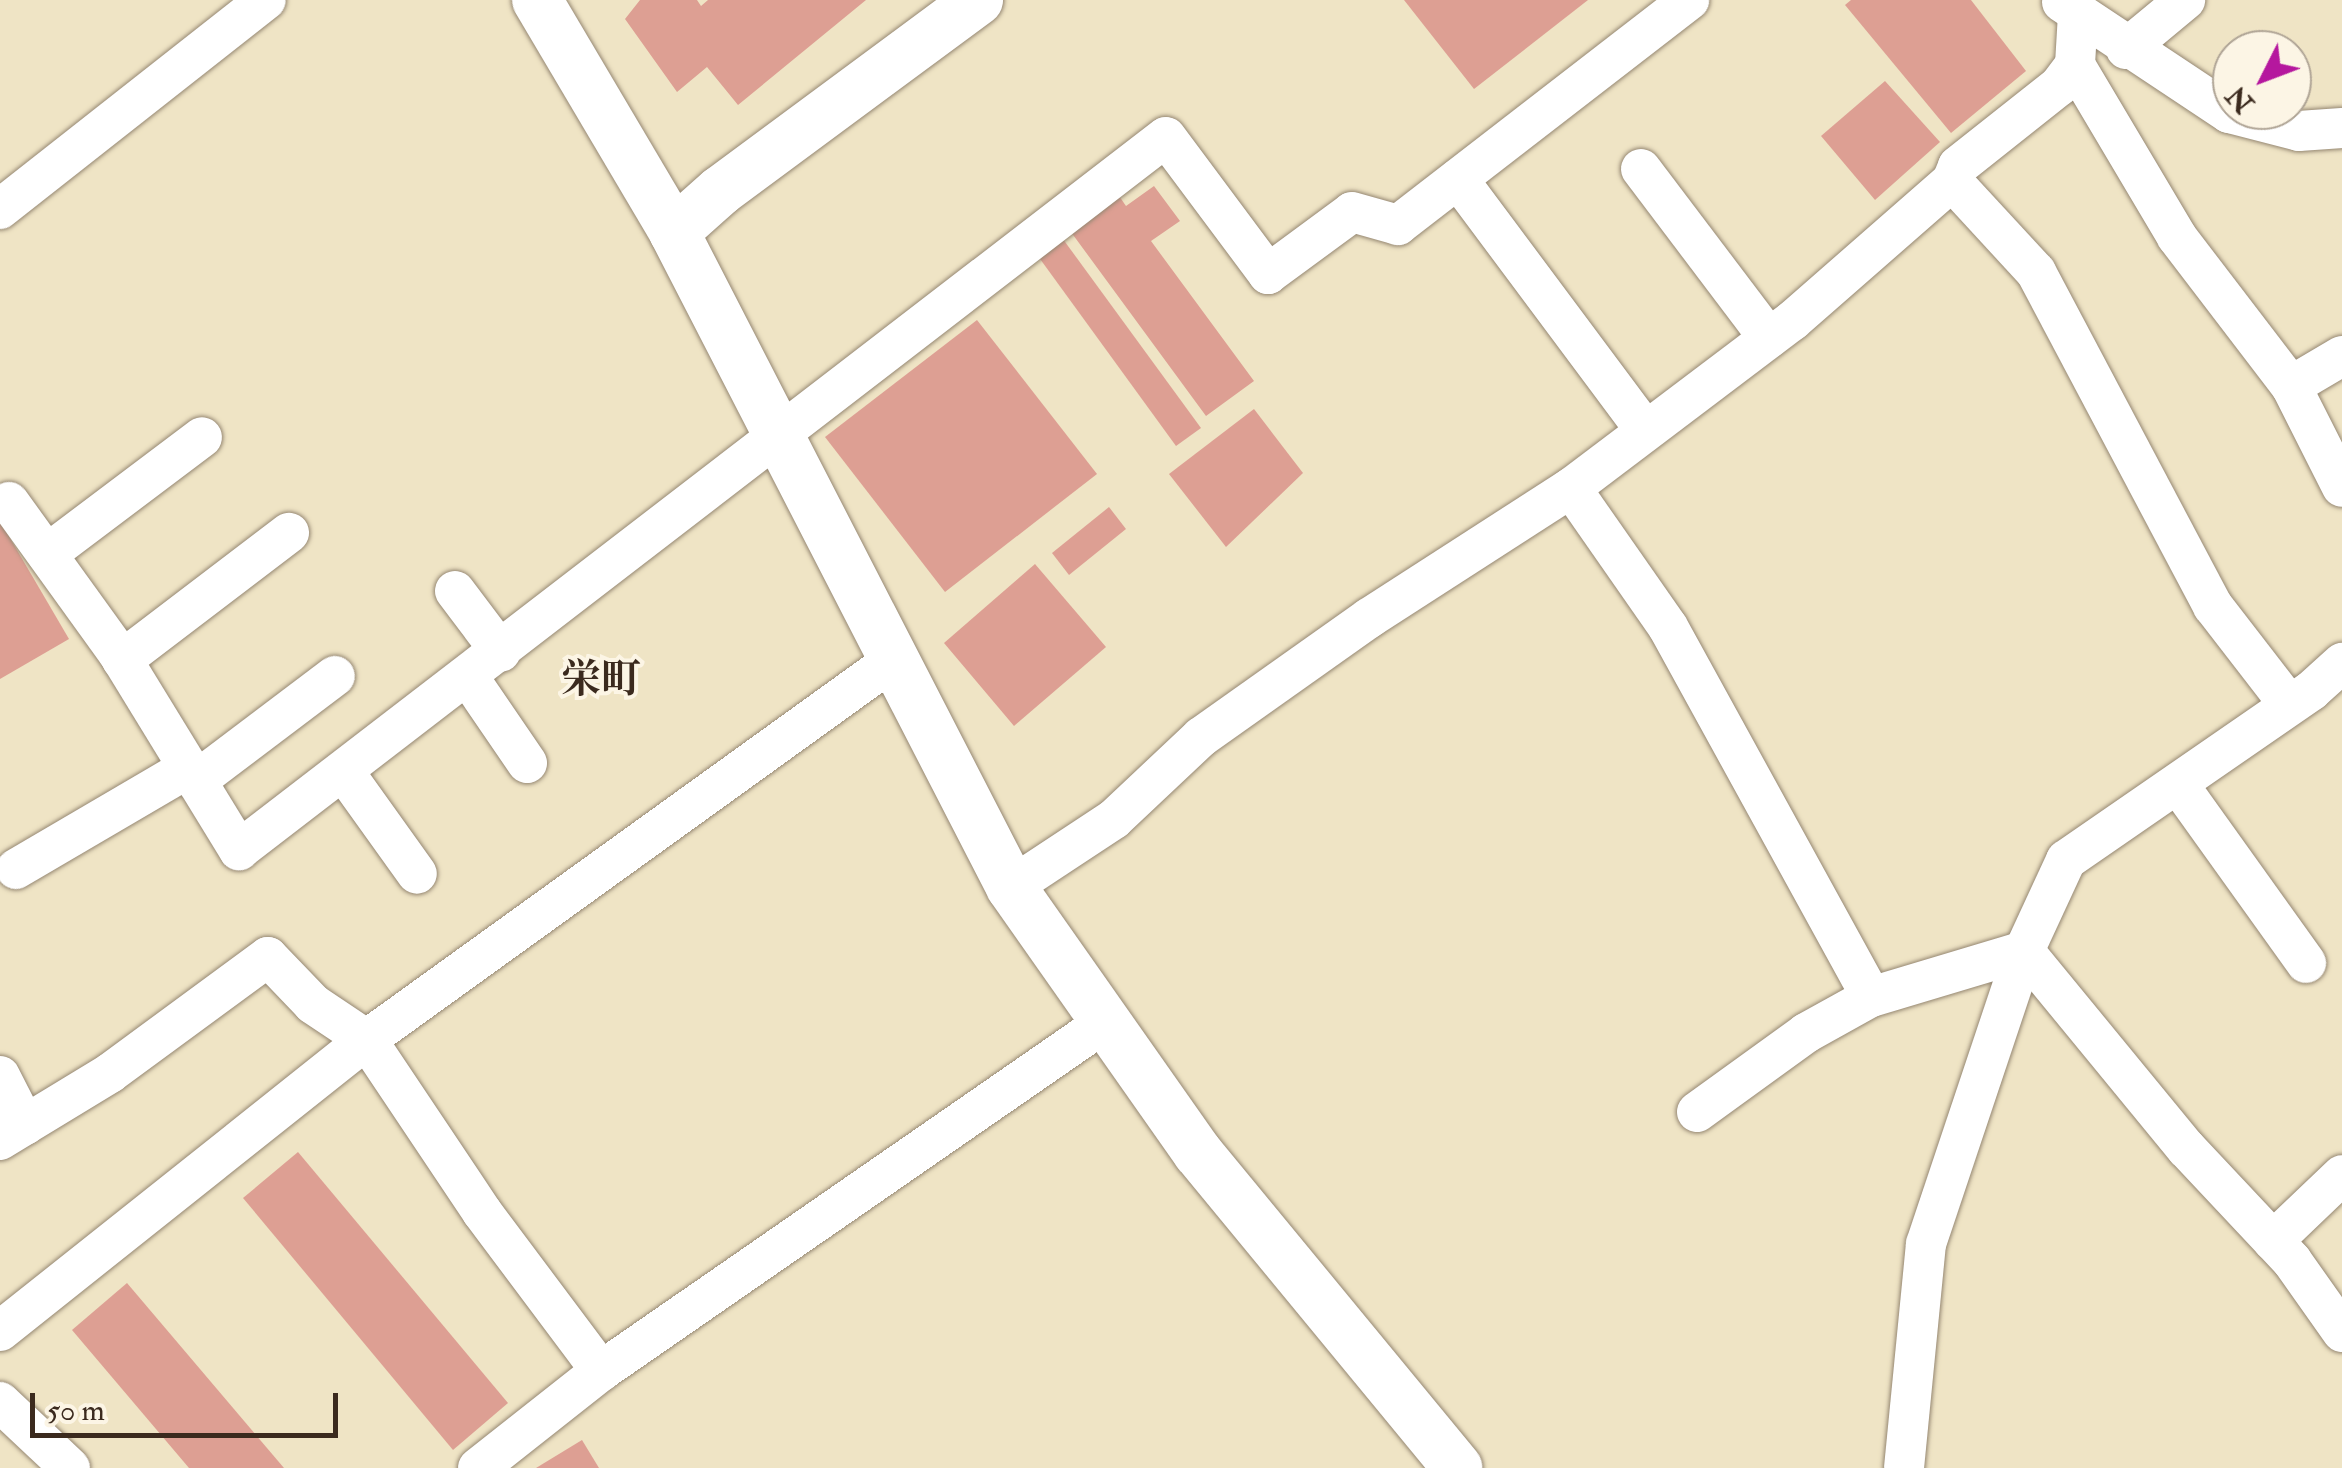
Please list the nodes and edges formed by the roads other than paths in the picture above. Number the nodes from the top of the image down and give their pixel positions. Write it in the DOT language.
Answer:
graph roads {
  1 [pos="266,0"];
  2 [pos="537,0"];
  3 [pos="978,0"];
  4 [pos="1689,0"];
  5 [pos="2185,0"];
  6 [pos="2069,7"];
  7 [pos="2126,49"];
  8 [pos="2075,65"];
  9 [pos="2342,128"];
  10 [pos="1641,169"];
  11 [pos="1458,179"];
  12 [pos="1952,181"];
  13 [pos="0,209"];
  14 [pos="674,232"];
  15 [pos="1769,338"];
  16 [pos="2342,356"];
  17 [pos="2291,386"];
  18 [pos="1646,431"];
  19 [pos="775,433"];
  20 [pos="202,437"];
  21 [pos="2342,486"];
  22 [pos="1571,488"];
  23 [pos="9,502"];
  24 [pos="289,532"];
  25 [pos="46,554"];
  26 [pos="455,591"];
  27 [pos="501,652"];
  28 [pos="122,660"];
  29 [pos="892,662"];
  30 [pos="2342,663"];
  31 [pos="335,676"];
  32 [pos="468,678"];
  33 [pos="2288,703"];
  34 [pos="527,764"];
  35 [pos="344,772"];
  36 [pos="192,775"];
  37 [pos="2178,784"];
  38 [pos="16,869"];
  39 [pos="417,874"];
  40 [pos="1011,887"];
  41 [pos="2024,951"];
  42 [pos="2306,962"];
  43 [pos="1871,997"];
  44 [pos="1104,1023"];
  45 [pos="366,1040"];
  46 [pos="0,1076"];
  47 [pos="1697,1112"];
  48 [pos="13,1133"];
  49 [pos="2342,1175"];
  50 [pos="2272,1241"];
  51 [pos="0,1331"];
  52 [pos="2342,1332"];
  53 [pos="601,1370"];
  54 [pos="0,1402"];
  55 [pos="70,1468"];
  56 [pos="478,1468"];
  57 [pos="1458,1468"];
  58 [pos="1904,1468"];
  1 -- 13 [label="street"];
  2 -- 14 [label="street"];
  3 -- 14 [label="street"];
  4 -- 11 [label="street"];
  5 -- 7 [label="street"];
  6 -- 7 [label="street"];
  6 -- 8 [label="street"];
  7 -- 9 [label="street"];
  8 -- 12 [label="street"];
  8 -- 17 [label="street"];
  10 -- 15 [label="street"];
  11 -- 18 [label="street"];
  11 -- 19 [label="street"];
  12 -- 15 [label="street"];
  12 -- 33 [label="street"];
  14 -- 19 [label="street"];
  15 -- 18 [label="street"];
  16 -- 17 [label="street"];
  17 -- 21 [label="street"];
  18 -- 22 [label="street"];
  19 -- 27 [label="street"];
  19 -- 29 [label="street"];
  20 -- 25 [label="street"];
  22 -- 40 [label="street"];
  22 -- 43 [label="street"];
  23 -- 25 [label="street"];
  24 -- 28 [label="street"];
  25 -- 28 [label="street"];
  26 -- 27 [label="street"];
  27 -- 32 [label="street"];
  28 -- 36 [label="street"];
  29 -- 40 [label="street"];
  29 -- 45 [label="street"];
  30 -- 33 [label="street"];
  31 -- 36 [label="street"];
  32 -- 34 [label="street"];
  32 -- 35 [label="street"];
  33 -- 37 [label="street"];
  35 -- 36 [label="street"];
  35 -- 39 [label="street"];
  36 -- 38 [label="street"];
  37 -- 41 [label="street"];
  37 -- 42 [label="street"];
  40 -- 44 [label="street"];
  41 -- 43 [label="street"];
  41 -- 50 [label="street"];
  41 -- 58 [label="street"];
  43 -- 47 [label="street"];
  44 -- 53 [label="street"];
  44 -- 57 [label="street"];
  45 -- 48 [label="street"];
  45 -- 51 [label="street"];
  45 -- 53 [label="street"];
  46 -- 48 [label="street"];
  49 -- 50 [label="street"];
  50 -- 52 [label="street"];
  53 -- 56 [label="street"];
  54 -- 55 [label="street"];
}
